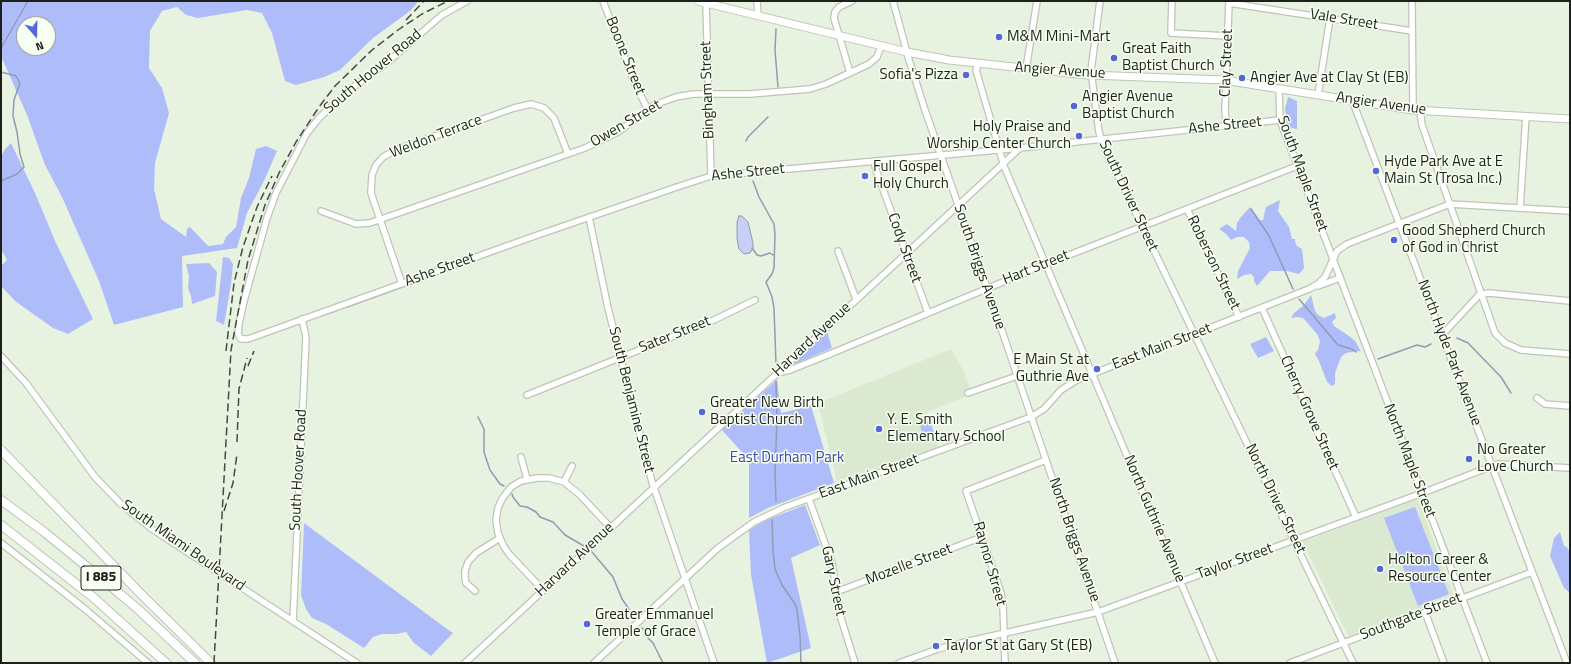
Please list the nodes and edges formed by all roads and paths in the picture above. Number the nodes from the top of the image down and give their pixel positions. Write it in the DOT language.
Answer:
graph roads {
  1 [pos="468,1"];
  2 [pos="603,1"];
  3 [pos="698,1"];
  4 [pos="757,1"];
  5 [pos="852,1"];
  6 [pos="893,1"];
  7 [pos="1037,1"];
  8 [pos="1100,1"];
  9 [pos="1172,1"];
  10 [pos="1412,1"];
  11 [pos="1229,2"];
  12 [pos="706,3"];
  13 [pos="758,16"];
  14 [pos="1330,18"];
  15 [pos="1412,31"];
  16 [pos="839,36"];
  17 [pos="1228,36"];
  18 [pos="881,46"];
  19 [pos="907,52"];
  20 [pos="978,64"];
  21 [pos="1026,69"];
  22 [pos="850,73"];
  23 [pos="1092,75"];
  24 [pos="1227,81"];
  25 [pos="1279,89"];
  26 [pos="708,94"];
  27 [pos="1318,95"];
  28 [pos="1354,101"];
  29 [pos="648,110"];
  30 [pos="1413,110"];
  31 [pos="1420,111"];
  32 [pos="1526,116"];
  33 [pos="1570,118"];
  34 [pos="1280,120"];
  35 [pos="1227,125"];
  36 [pos="1101,139"];
  37 [pos="1020,148"];
  38 [pos="1000,150"];
  39 [pos="568,154"];
  40 [pos="941,155"];
  41 [pos="874,161"];
  42 [pos="1003,162"];
  43 [pos="1297,166"];
  44 [pos="711,176"];
  45 [pos="958,204"];
  46 [pos="1450,204"];
  47 [pos="1520,208"];
  48 [pos="1187,209"];
  49 [pos="321,211"];
  50 [pos="1570,211"];
  51 [pos="589,217"];
  52 [pos="380,220"];
  53 [pos="1399,223"];
  54 [pos="1142,226"];
  55 [pos="838,251"];
  56 [pos="905,253"];
  57 [pos="1332,258"];
  58 [pos="1046,264"];
  59 [pos="1340,278"];
  60 [pos="402,284"];
  61 [pos="986,288"];
  62 [pos="1309,289"];
  63 [pos="1482,294"];
  64 [pos="856,299"];
  65 [pos="755,300"];
  66 [pos="1570,301"];
  67 [pos="1262,308"];
  68 [pos="928,313"];
  69 [pos="1239,317"];
  70 [pos="302,320"];
  71 [pos="1195,335"];
  72 [pos="1442,335"];
  73 [pos="242,339"];
  74 [pos="1,350"];
  75 [pos="1570,354"];
  76 [pos="1,357"];
  77 [pos="620,357"];
  78 [pos="8,362"];
  79 [pos="776,374"];
  80 [pos="1092,374"];
  81 [pos="1017,376"];
  82 [pos="968,393"];
  83 [pos="526,395"];
  84 [pos="1537,398"];
  85 [pos="1570,406"];
  86 [pos="1031,417"];
  87 [pos="1,450"];
  88 [pos="521,457"];
  89 [pos="1046,460"];
  90 [pos="572,466"];
  91 [pos="1492,466"];
  92 [pos="1570,468"];
  93 [pos="527,479"];
  94 [pos="564,482"];
  95 [pos="654,487"];
  96 [pos="1422,493"];
  97 [pos="809,499"];
  98 [pos="1,500"];
  99 [pos="1356,517"];
  100 [pos="1,525"];
  101 [pos="610,528"];
  102 [pos="982,537"];
  103 [pos="500,538"];
  104 [pos="1294,539"];
  105 [pos="1,543"];
  106 [pos="1532,572"];
  107 [pos="686,579"];
  108 [pos="1181,582"];
  109 [pos="543,590"];
  110 [pos="475,591"];
  111 [pos="836,592"];
  112 [pos="1462,598"];
  113 [pos="1098,612"];
  114 [pos="1425,612"];
  115 [pos="293,621"];
  116 [pos="1004,634"];
  117 [pos="1344,643"];
  118 [pos="148,663"];
  119 [pos="166,663"];
  120 [pos="195,663"];
  121 [pos="211,663"];
  122 [pos="357,663"];
  123 [pos="465,663"];
  124 [pos="594,663"];
  125 [pos="714,663"];
  126 [pos="855,663"];
  127 [pos="899,663"];
  128 [pos="1004,663"];
  129 [pos="1115,663"];
  130 [pos="1215,663"];
  131 [pos="1290,663"];
  132 [pos="1353,663"];
  133 [pos="1444,663"];
  134 [pos="1487,663"];
  135 [pos="1567,663"];
  1 -- 73 [label="street, South Hoover Road"];
  2 -- 29 [label="street, Boone Street"];
  3 -- 12 [label="main road, Angier Avenue"];
  4 -- 13 [label="street"];
  5 -- 16 [label="street"];
  6 -- 19 [label="street, South Briggs Avenue"];
  7 -- 21 [label="street"];
  8 -- 23 [label="street, South Driver Street"];
  9 -- 17 [label="street"];
  10 -- 15 [label="street"];
  11 -- 14 [label="street, Vale Street"];
  11 -- 17 [label="street, Clay Street"];
  12 -- 13 [label="main road, Angier Avenue"];
  12 -- 26 [label="street, Bingham Street"];
  13 -- 16 [label="main road, Angier Avenue"];
  14 -- 15 [label="street, Vale Street"];
  14 -- 27 [label="street"];
  15 -- 30 [label="street"];
  16 -- 18 [label="main road, Angier Avenue"];
  16 -- 22 [label="street"];
  17 -- 24 [label="street, Clay Street"];
  18 -- 19 [label="main road, Angier Avenue"];
  18 -- 22 [label="street, Owen Street"];
  19 -- 20 [label="main road, Angier Avenue"];
  19 -- 40 [label="street, South Briggs Avenue"];
  20 -- 21 [label="main road, Angier Avenue"];
  20 -- 38 [label="street, North Guthrie Avenue"];
  21 -- 23 [label="main road, Angier Avenue"];
  22 -- 26 [label="street, Owen Street"];
  23 -- 24 [label="main road, Angier Avenue"];
  23 -- 36 [label="street, South Driver Street"];
  24 -- 25 [label="main road, Angier Avenue"];
  24 -- 35 [label="street, Clay Street"];
  25 -- 27 [label="main road, Angier Avenue"];
  25 -- 34 [label="street, South Maple Street"];
  26 -- 29 [label="street, Owen Street"];
  26 -- 44 [label="street, Bingham Street"];
  27 -- 28 [label="main road, Angier Avenue"];
  28 -- 30 [label="main road, Angier Avenue"];
  28 -- 53 [label="street, North Hyde Park Avenue"];
  29 -- 39 [label="street, Owen Street"];
  30 -- 31 [label="main road, Angier Avenue"];
  31 -- 32 [label="main road, Angier Avenue"];
  31 -- 46 [label="street"];
  32 -- 33 [label="main road, Angier Avenue"];
  32 -- 47 [label="street"];
  34 -- 35 [label="street, Ashe Street"];
  34 -- 43 [label="street, South Maple Street"];
  35 -- 36 [label="street, Ashe Street"];
  36 -- 37 [label="street, Ashe Street"];
  36 -- 54 [label="street, South Driver Street"];
  37 -- 38 [label="street, Ashe Street"];
  37 -- 42 [label="street, Harvard Avenue"];
  38 -- 40 [label="street, Ashe Street"];
  38 -- 42 [label="street, North Guthrie Avenue"];
  39 -- 52 [label="street, Owen Street"];
  39 -- 52 [label="street, Weldon Terrace"];
  40 -- 41 [label="street, Ashe Street"];
  40 -- 45 [label="street, South Briggs Avenue"];
  41 -- 44 [label="street, Ashe Street"];
  41 -- 56 [label="street, Cody Street"];
  42 -- 45 [label="street, Harvard Avenue"];
  42 -- 58 [label="street, North Guthrie Avenue"];
  43 -- 48 [label="street, Hart Street"];
  43 -- 57 [label="street, South Maple Street"];
  44 -- 51 [label="street, Ashe Street"];
  45 -- 56 [label="street, Harvard Avenue"];
  45 -- 61 [label="street, South Briggs Avenue"];
  46 -- 47 [label="street, East Main Street"];
  46 -- 53 [label="street, East Main Street"];
  46 -- 63 [label="street"];
  47 -- 50 [label="street, East Main Street"];
  48 -- 54 [label="street, Hart Street"];
  48 -- 69 [label="street, Roberson Street"];
  49 -- 52 [label="street, Owen Street"];
  51 -- 60 [label="street, Ashe Street"];
  51 -- 77 [label="street, South Benjamine Street"];
  52 -- 60 [label="street, Weldon Terrace"];
  53 -- 57 [label="street, East Main Street"];
  53 -- 72 [label="street, North Hyde Park Avenue"];
  54 -- 58 [label="street, Hart Street"];
  54 -- 71 [label="street, South Driver Street"];
  55 -- 64 [label="street"];
  56 -- 64 [label="street, Harvard Avenue"];
  56 -- 68 [label="street, Cody Street"];
  57 -- 59 [label="street, North Maple Street"];
  57 -- 62 [label="street, East Main Street"];
  58 -- 61 [label="street, Hart Street"];
  58 -- 80 [label="street, North Guthrie Avenue"];
  59 -- 62 [label="street, East Main Street"];
  59 -- 96 [label="street, North Maple Street"];
  60 -- 70 [label="street, Ashe Street"];
  61 -- 68 [label="street, Hart Street"];
  61 -- 81 [label="street, South Briggs Avenue"];
  62 -- 67 [label="street, East Main Street"];
  63 -- 66 [label="street"];
  63 -- 72 [label="street"];
  63 -- 75 [label="street"];
  64 -- 79 [label="street, Harvard Avenue"];
  65 -- 77 [label="street, Sater Street"];
  67 -- 69 [label="street, East Main Street"];
  67 -- 99 [label="street, Cherry Grove Street"];
  68 -- 79 [label="street, Hart Street"];
  69 -- 71 [label="street, East Main Street"];
  70 -- 73 [label="street, Ashe Street"];
  70 -- 115 [label="street, South Hoover Road"];
  71 -- 80 [label="street, East Main Street"];
  71 -- 104 [label="street, North Driver Street"];
  72 -- 91 [label="street, North Hyde Park Avenue"];
  74 -- 78 [label="street, South Miami Boulevard"];
  76 -- 78 [label="street"];
  77 -- 83 [label="street, Sater Street"];
  77 -- 95 [label="street, South Benjamine Street"];
  78 -- 115 [label="street, South Miami Boulevard"];
  79 -- 95 [label="street, Harvard Avenue"];
  80 -- 86 [label="street, East Main Street"];
  80 -- 108 [label="street, North Guthrie Avenue"];
  81 -- 82 [label="street"];
  81 -- 86 [label="street, South Briggs Avenue"];
  84 -- 85 [label="street"];
  86 -- 89 [label="street, North Briggs Avenue"];
  86 -- 97 [label="street, East Main Street"];
  87 -- 121 [label="highway"];
  88 -- 93 [label="street"];
  89 -- 102 [label="street, Raynor Street"];
  89 -- 113 [label="street, North Briggs Avenue"];
  90 -- 94 [label="street"];
  91 -- 92 [label="street, Taylor Street"];
  91 -- 96 [label="street, Taylor Street"];
  91 -- 106 [label="street, North Hyde Park Avenue"];
  93 -- 94 [label="street"];
  93 -- 103 [label="street"];
  94 -- 101 [label="street"];
  95 -- 101 [label="street, Harvard Avenue"];
  95 -- 107 [label="street, South Benjamine Street"];
  96 -- 99 [label="street, Taylor Street"];
  96 -- 112 [label="street, North Maple Street"];
  97 -- 107 [label="street, East Main Street"];
  97 -- 111 [label="street, Gary Street"];
  98 -- 120 [label="highway, I 885"];
  99 -- 104 [label="street, Taylor Street"];
  100 -- 119 [label="highway, I 885"];
  101 -- 109 [label="street, Harvard Avenue"];
  102 -- 111 [label="street, Mozelle Street"];
  102 -- 116 [label="street, Raynor Street"];
  103 -- 109 [label="street"];
  103 -- 110 [label="street"];
  104 -- 108 [label="street, Taylor Street"];
  104 -- 117 [label="street, North Driver Street"];
  105 -- 118 [label="street"];
  106 -- 112 [label="street, Southgate Street"];
  106 -- 135 [label="street, North Hyde Park Avenue"];
  107 -- 124 [label="street, East Main Street"];
  107 -- 125 [label="street, South Benjamine Street"];
  108 -- 113 [label="street, Taylor Street"];
  108 -- 130 [label="street, North Guthrie Avenue"];
  109 -- 123 [label="street, Harvard Avenue"];
  111 -- 126 [label="street, Gary Street"];
  112 -- 114 [label="street, Southgate Street"];
  112 -- 134 [label="street, North Maple Street"];
  113 -- 116 [label="street, Taylor Street"];
  113 -- 129 [label="street, North Briggs Avenue"];
  114 -- 117 [label="street, Southgate Street"];
  114 -- 133 [label="street"];
  115 -- 122 [label="street, South Miami Boulevard"];
  116 -- 127 [label="street, Taylor Street"];
  116 -- 128 [label="street, Raynor Street"];
  117 -- 131 [label="street, Southgate Street"];
  117 -- 132 [label="street, North Driver Street"];
}
